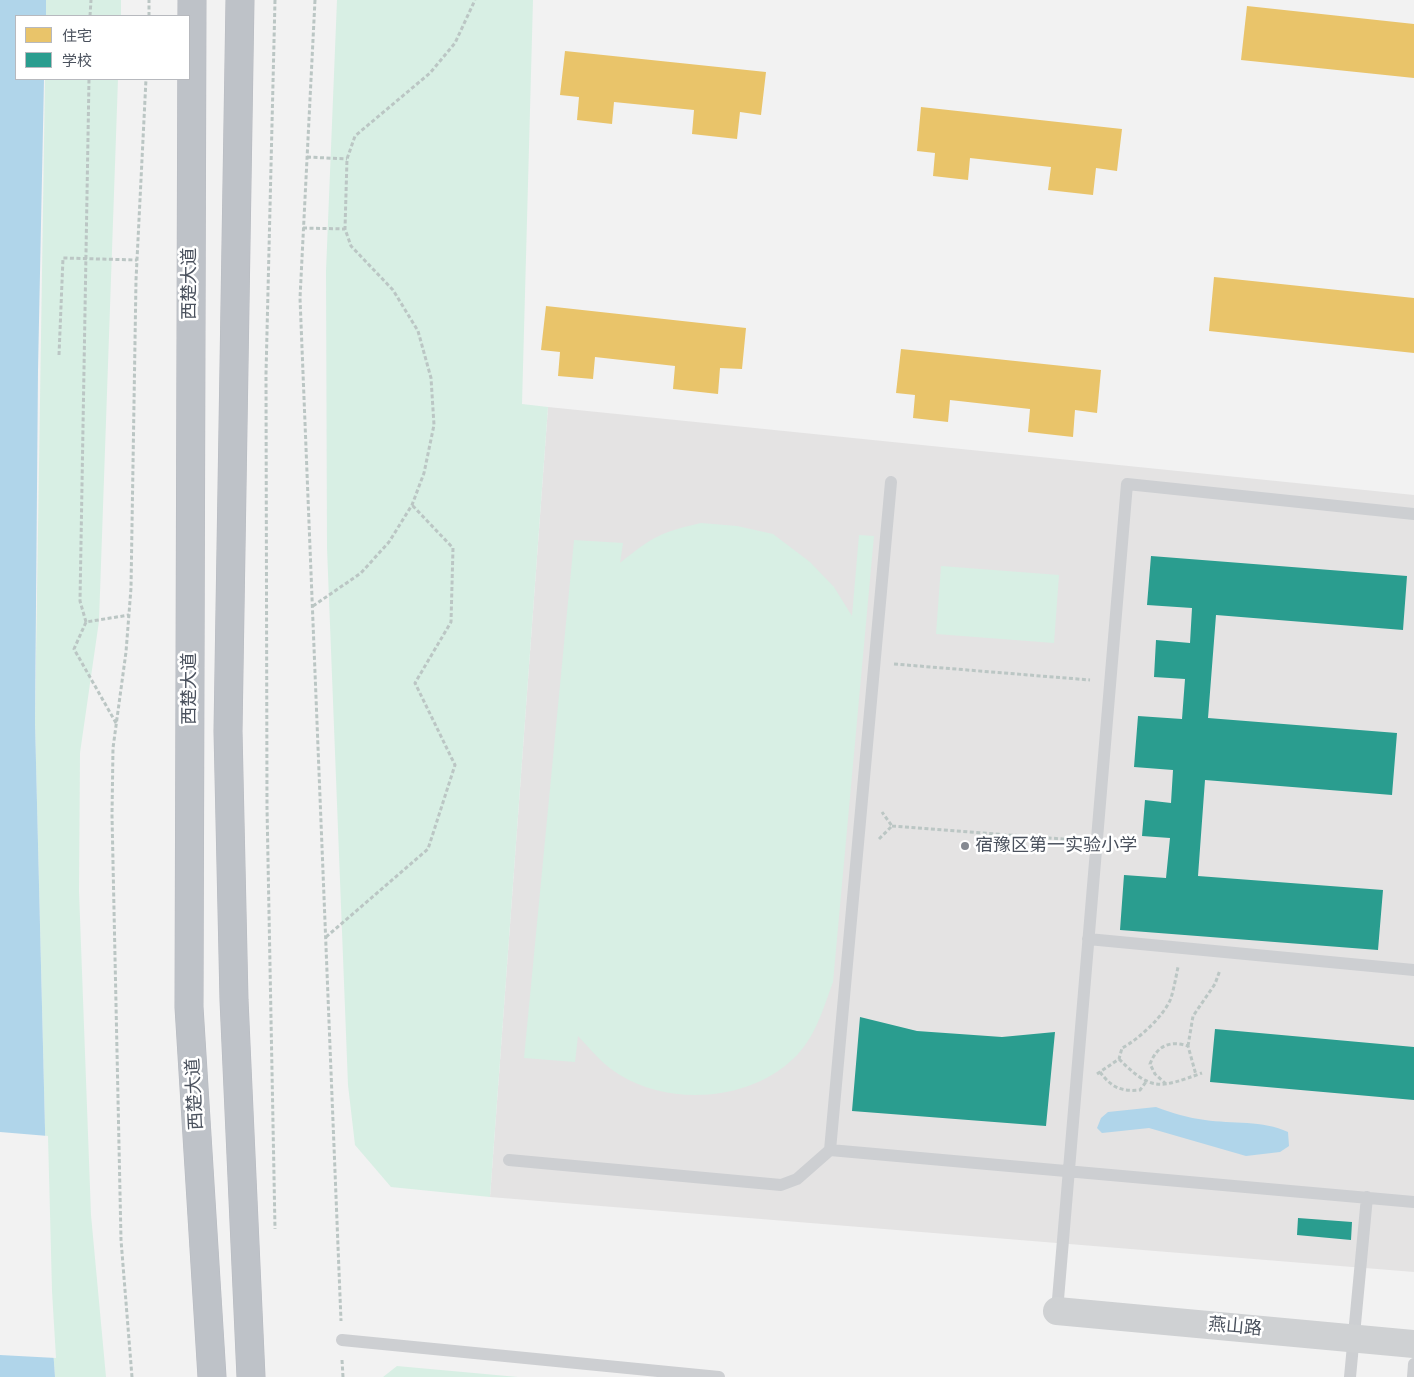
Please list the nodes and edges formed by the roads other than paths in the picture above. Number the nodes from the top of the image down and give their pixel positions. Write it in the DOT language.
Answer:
graph roads {
  1 [pos="192,0"];
  2 [pos="240,0"];
  3 [pos="891,482"];
  4 [pos="1414,514"];
  5 [pos="1088,938"];
  6 [pos="1414,970"];
  7 [pos="830,1150"];
  8 [pos="510,1160"];
  9 [pos="1069,1171"];
  10 [pos="1367,1197"];
  11 [pos="1414,1202"];
  12 [pos="1057,1311"];
  13 [pos="1353,1338"];
  14 [pos="342,1340"];
  15 [pos="1414,1344"];
  16 [pos="1414,1364"];
  17 [pos="212,1377"];
  18 [pos="251,1377"];
  19 [pos="719,1377"];
  20 [pos="1350,1377"];
  21 [pos="1413,1377"];
  1 -- 17 [label="highway, 西楚大道"];
  2 -- 18 [label="highway"];
  3 -- 7 [label="lane"];
  4 -- 5 [label="lane"];
  5 -- 6 [label="lane"];
  5 -- 9 [label="lane"];
  7 -- 8 [label="lane"];
  7 -- 9 [label="lane"];
  9 -- 10 [label="lane"];
  9 -- 12 [label="lane"];
  10 -- 11 [label="lane"];
  10 -- 13 [label="lane"];
  12 -- 13 [label="street, 燕山路"];
  13 -- 15 [label="street, 燕山路"];
  13 -- 20 [label="lane"];
  14 -- 19 [label="lane"];
  16 -- 21 [label="lane"];
}
